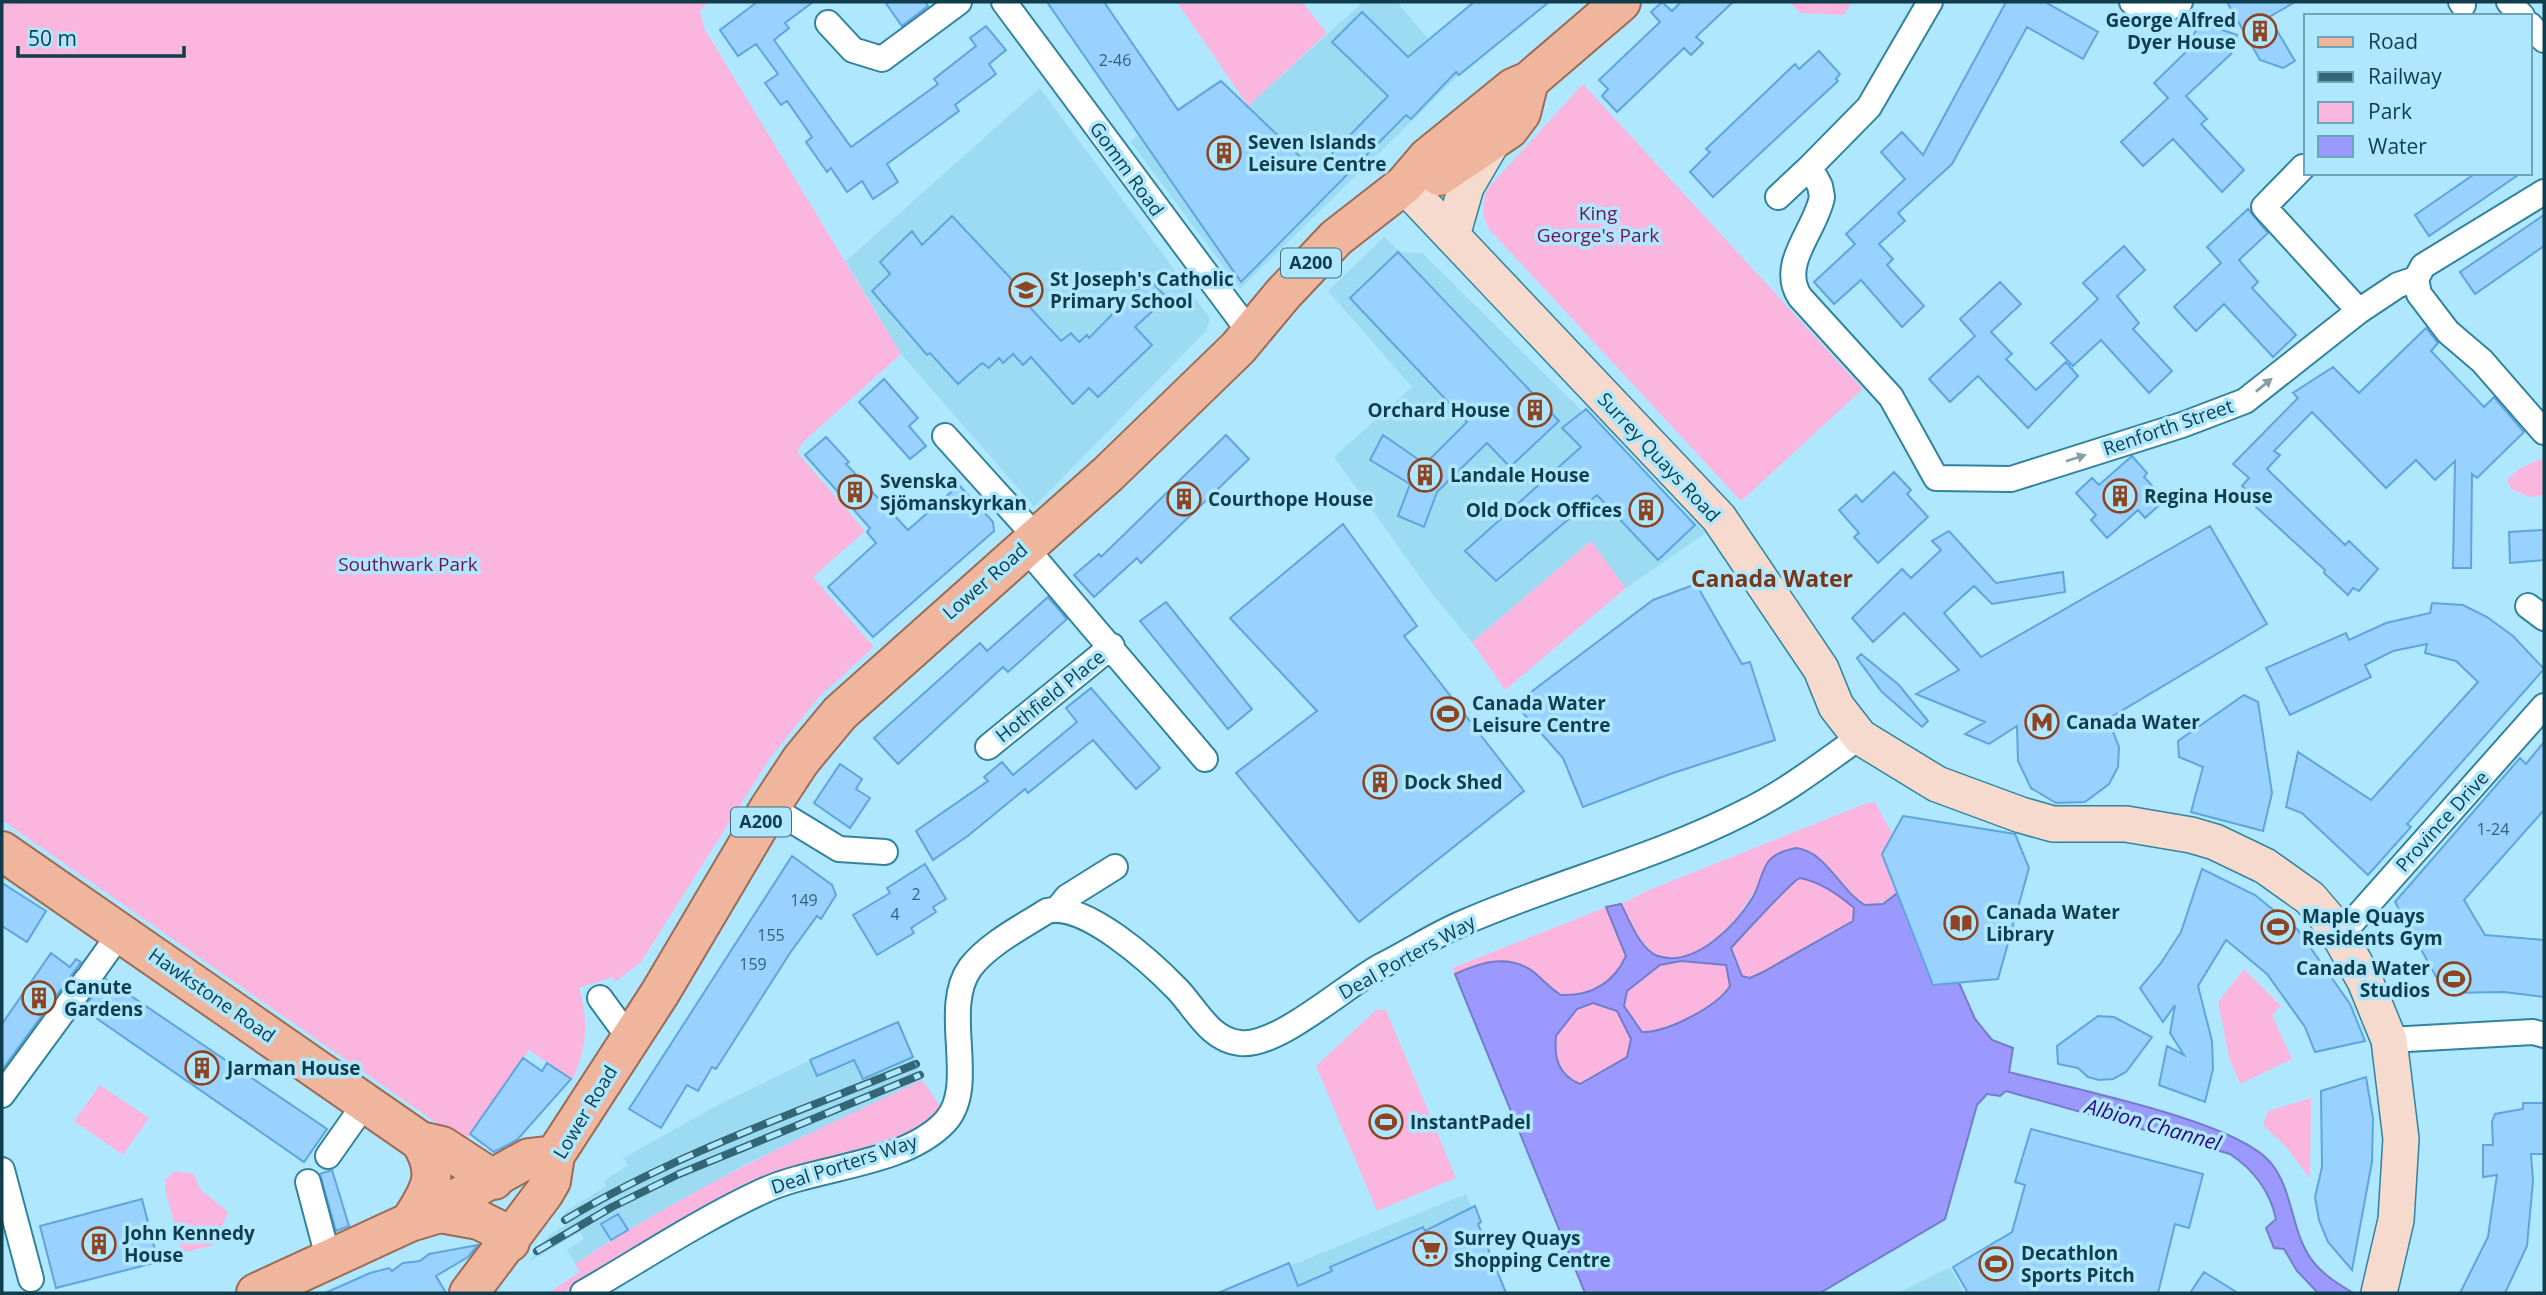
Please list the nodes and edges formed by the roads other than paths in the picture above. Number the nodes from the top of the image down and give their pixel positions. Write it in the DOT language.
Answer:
graph roads {
  1 [pos="959,2"];
  2 [pos="1004,2"];
  3 [pos="1621,2"];
  4 [pos="1930,2"];
  5 [pos="2132,2"];
  6 [pos="2180,2"];
  7 [pos="828,23"];
  8 [pos="2532,27"];
  9 [pos="2544,40"];
  10 [pos="1530,80"];
  11 [pos="1491,144"];
  12 [pos="1810,167"];
  13 [pos="2303,167"];
  14 [pos="1404,185"];
  15 [pos="2544,192"];
  16 [pos="1777,197"];
  17 [pos="1452,236"];
  18 [pos="2416,279"];
  19 [pos="2359,311"];
  20 [pos="1251,334"];
  21 [pos="2544,432"];
  22 [pos="945,436"];
  23 [pos="1030,542"];
  24 [pos="1112,646"];
  25 [pos="2544,706"];
  26 [pos="1860,737"];
  27 [pos="988,747"];
  28 [pos="1205,759"];
  29 [pos="770,807"];
  30 [pos="2,851"];
  31 [pos="885,852"];
  32 [pos="1115,867"];
  33 [pos="1058,908"];
  34 [pos="121,932"];
  35 [pos="2340,936"];
  36 [pos="600,998"];
  37 [pos="633,1034"];
  38 [pos="2544,1035"];
  39 [pos="2389,1040"];
  40 [pos="2,1095"];
  41 [pos="366,1102"];
  42 [pos="420,1141"];
  43 [pos="555,1155"];
  44 [pos="328,1156"];
  45 [pos="2,1170"];
  46 [pos="494,1180"];
  47 [pos="308,1182"];
  48 [pos="427,1206"];
  49 [pos="510,1242"];
  50 [pos="329,1261"];
  51 [pos="31,1279"];
  52 [pos="2382,1284"];
  53 [pos="256,1293"];
  54 [pos="469,1293"];
  55 [pos="583,1293"];
  1 -- 7 [label="street"];
  2 -- 20 [label="street, Gomm Road"];
  3 -- 10 [label="main road, A200"];
  4 -- 12 [label="street"];
  5 -- 6 [label="street"];
  8 -- 9 [label="street"];
  10 -- 11 [label="main road, A200"];
  10 -- 14 [label="main road, A200"];
  11 -- 14 [label="main road, A200"];
  11 -- 17 [label="street"];
  12 -- 16 [label="street"];
  12 -- 19 [label="street, Renforth Street, one-way"];
  13 -- 19 [label="street"];
  14 -- 17 [label="street, Surrey Quays Road"];
  14 -- 20 [label="main road, Lower Road / A200"];
  15 -- 18 [label="street, Renforth Street"];
  17 -- 26 [label="street, Surrey Quays Road"];
  18 -- 19 [label="street, Renforth Street"];
  18 -- 21 [label="street"];
  20 -- 23 [label="main road, Lower Road / A200"];
  22 -- 23 [label="street, Hothfield Place"];
  23 -- 24 [label="street, Hothfield Place"];
  23 -- 29 [label="main road, Lower Road / A200"];
  24 -- 27 [label="street, Hothfield Place"];
  24 -- 28 [label="street, Hothfield Place"];
  25 -- 35 [label="street, Province Drive"];
  26 -- 33 [label="street, Deal Porters Way"];
  26 -- 35 [label="street, Surrey Quays Road"];
  29 -- 31 [label="street"];
  29 -- 37 [label="main road, Lower Road / A200"];
  30 -- 34 [label="main road, Hawkstone Road"];
  32 -- 33 [label="street, Deal Porters Way"];
  33 -- 55 [label="street, Deal Porters Way"];
  34 -- 40 [label="street"];
  34 -- 41 [label="main road, Hawkstone Road"];
  35 -- 39 [label="street, Surrey Quays Road"];
  36 -- 37 [label="street"];
  37 -- 43 [label="main road, Lower Road / A200"];
  38 -- 39 [label="street"];
  39 -- 52 [label="street, Surrey Quays Road"];
  41 -- 42 [label="main road, Hawkstone Road"];
  41 -- 44 [label="street"];
  42 -- 46 [label="main road, Hawkstone Road"];
  42 -- 48 [label="main road"];
  43 -- 46 [label="main road"];
  43 -- 49 [label="main road, Lower Road / A200"];
  45 -- 51 [label="street"];
  46 -- 48 [label="main road"];
  47 -- 50 [label="street"];
  48 -- 49 [label="main road"];
  48 -- 50 [label="main road"];
  49 -- 54 [label="main road, Lower Road / A200"];
  50 -- 53 [label="main road"];
}
